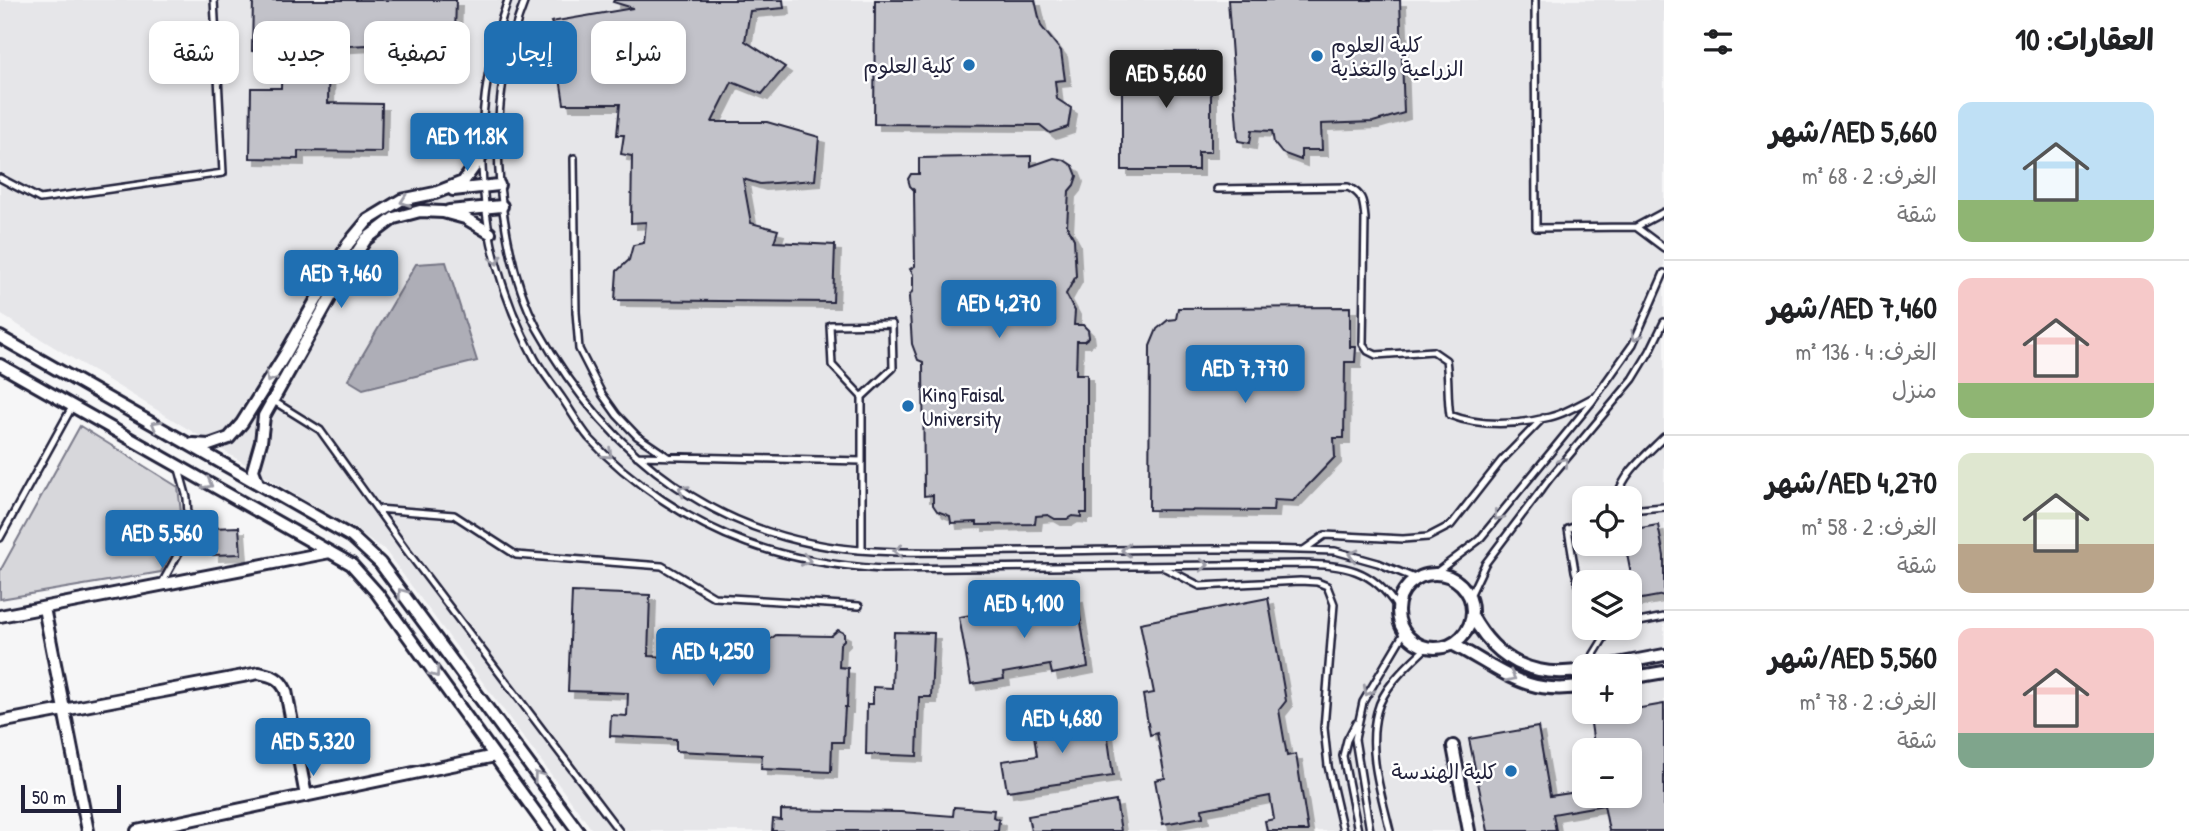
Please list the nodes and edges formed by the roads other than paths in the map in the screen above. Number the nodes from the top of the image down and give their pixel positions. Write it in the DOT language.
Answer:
graph roads {
  1 [pos="215,0"];
  2 [pos="508,0"];
  3 [pos="525,0"];
  4 [pos="1535,0"];
  5 [pos="481,157"];
  6 [pos="574,158"];
  7 [pos="0,178"];
  8 [pos="499,185"];
  9 [pos="483,187"];
  10 [pos="1217,189"];
  11 [pos="439,192"];
  12 [pos="502,206"];
  13 [pos="485,207"];
  14 [pos="443,212"];
  15 [pos="1664,212"];
  16 [pos="1636,227"];
  17 [pos="490,233"];
  18 [pos="1664,248"];
  19 [pos="1664,273"];
  20 [pos="1664,322"];
  21 [pos="0,337"];
  22 [pos="0,365"];
  23 [pos="862,397"];
  24 [pos="1596,397"];
  25 [pos="272,400"];
  26 [pos="72,407"];
  27 [pos="1543,418"];
  28 [pos="1664,437"];
  29 [pos="188,443"];
  30 [pos="636,456"];
  31 [pos="668,457"];
  32 [pos="862,461"];
  33 [pos="179,468"];
  34 [pos="258,482"];
  35 [pos="1619,486"];
  36 [pos="1664,507"];
  37 [pos="377,509"];
  38 [pos="1642,509"];
  39 [pos="1572,528"];
  40 [pos="0,538"];
  41 [pos="862,550"];
  42 [pos="1304,550"];
  43 [pos="330,552"];
  44 [pos="1572,553"];
  45 [pos="1162,566"];
  46 [pos="1434,574"];
  47 [pos="1417,579"];
  48 [pos="160,586"];
  49 [pos="1469,598"];
  50 [pos="859,606"];
  51 [pos="1397,607"];
  52 [pos="44,608"];
  53 [pos="0,616"];
  54 [pos="1472,616"];
  55 [pos="1664,617"];
  56 [pos="1642,621"];
  57 [pos="1404,633"];
  58 [pos="1452,644"];
  59 [pos="1426,648"];
  60 [pos="1664,655"];
  61 [pos="1642,659"];
  62 [pos="1664,671"];
  63 [pos="1572,672"];
  64 [pos="1642,675"];
  65 [pos="1572,688"];
  66 [pos="64,710"];
  67 [pos="1359,718"];
  68 [pos="0,722"];
  69 [pos="1452,746"];
  70 [pos="495,756"];
  71 [pos="306,796"];
  72 [pos="88,831"];
  73 [pos="137,831"];
  74 [pos="549,831"];
  75 [pos="578,831"];
  76 [pos="619,831"];
  77 [pos="1343,831"];
  78 [pos="1358,831"];
  79 [pos="1370,831"];
  80 [pos="1390,831"];
  81 [pos="1469,831"];
  1 -- 7 [label="lane"];
  2 -- 5 [label="lane"];
  3 -- 8 [label="lane"];
  4 -- 16 [label="lane"];
  5 -- 9 [label="lane"];
  5 -- 11 [label="street"];
  6 -- 31 [label="lane"];
  8 -- 9 [label="street"];
  8 -- 12 [label="lane"];
  9 -- 11 [label="street"];
  9 -- 13 [label="lane"];
  10 -- 27 [label="lane"];
  11 -- 29 [label="street, one-way"];
  12 -- 13 [label="street"];
  12 -- 30 [label="lane"];
  13 -- 14 [label="street"];
  13 -- 17 [label="lane"];
  14 -- 17 [label="street"];
  14 -- 25 [label="street"];
  15 -- 16 [label="lane"];
  16 -- 18 [label="lane"];
  17 -- 45 [label="lane, one-way"];
  19 -- 24 [label="lane, one-way"];
  49 -- 20 [label="lane, one-way"];
  29 -- 21 [label="street, one-way"];
  22 -- 26 [label="street"];
  23 -- 23 [label="lane"];
  23 -- 32 [label="lane"];
  24 -- 27 [label="lane"];
  24 -- 46 [label="lane, one-way"];
  25 -- 34 [label="street"];
  25 -- 37 [label="lane"];
  26 -- 33 [label="street"];
  26 -- 40 [label="lane"];
  27 -- 42 [label="lane"];
  28 -- 35 [label="lane"];
  29 -- 34 [label="street"];
  30 -- 31 [label="lane"];
  41 -- 30 [label="lane, one-way"];
  31 -- 32 [label="lane"];
  32 -- 41 [label="lane"];
  33 -- 43 [label="street, one-way"];
  33 -- 48 [label="lane"];
  75 -- 34 [label="street, one-way"];
  36 -- 38 [label="lane"];
  37 -- 50 [label="lane"];
  37 -- 76 [label="lane"];
  39 -- 44 [label="lane"];
  42 -- 41 [label="lane, one-way"];
  47 -- 42 [label="lane, one-way"];
  43 -- 48 [label="street"];
  43 -- 70 [label="street, one-way"];
  45 -- 51 [label="lane, one-way"];
  45 -- 77 [label="lane"];
  46 -- 47 [label="street"];
  46 -- 49 [label="street"];
  47 -- 51 [label="street"];
  48 -- 52 [label="street"];
  49 -- 54 [label="street"];
  51 -- 57 [label="street"];
  52 -- 53 [label="street"];
  52 -- 66 [label="street"];
  54 -- 58 [label="street"];
  54 -- 63 [label="street"];
  55 -- 56 [label="lane"];
  57 -- 59 [label="street"];
  57 -- 67 [label="lane, one-way"];
  58 -- 59 [label="street"];
  58 -- 65 [label="street, one-way"];
  59 -- 80 [label="lane"];
  60 -- 61 [label="street"];
  62 -- 64 [label="street"];
  66 -- 68 [label="street"];
  66 -- 71 [label="street"];
  66 -- 72 [label="street"];
  67 -- 78 [label="lane"];
  67 -- 79 [label="lane"];
  69 -- 81 [label="street"];
  70 -- 71 [label="street"];
  70 -- 74 [label="street"];
  71 -- 73 [label="street"];
}
